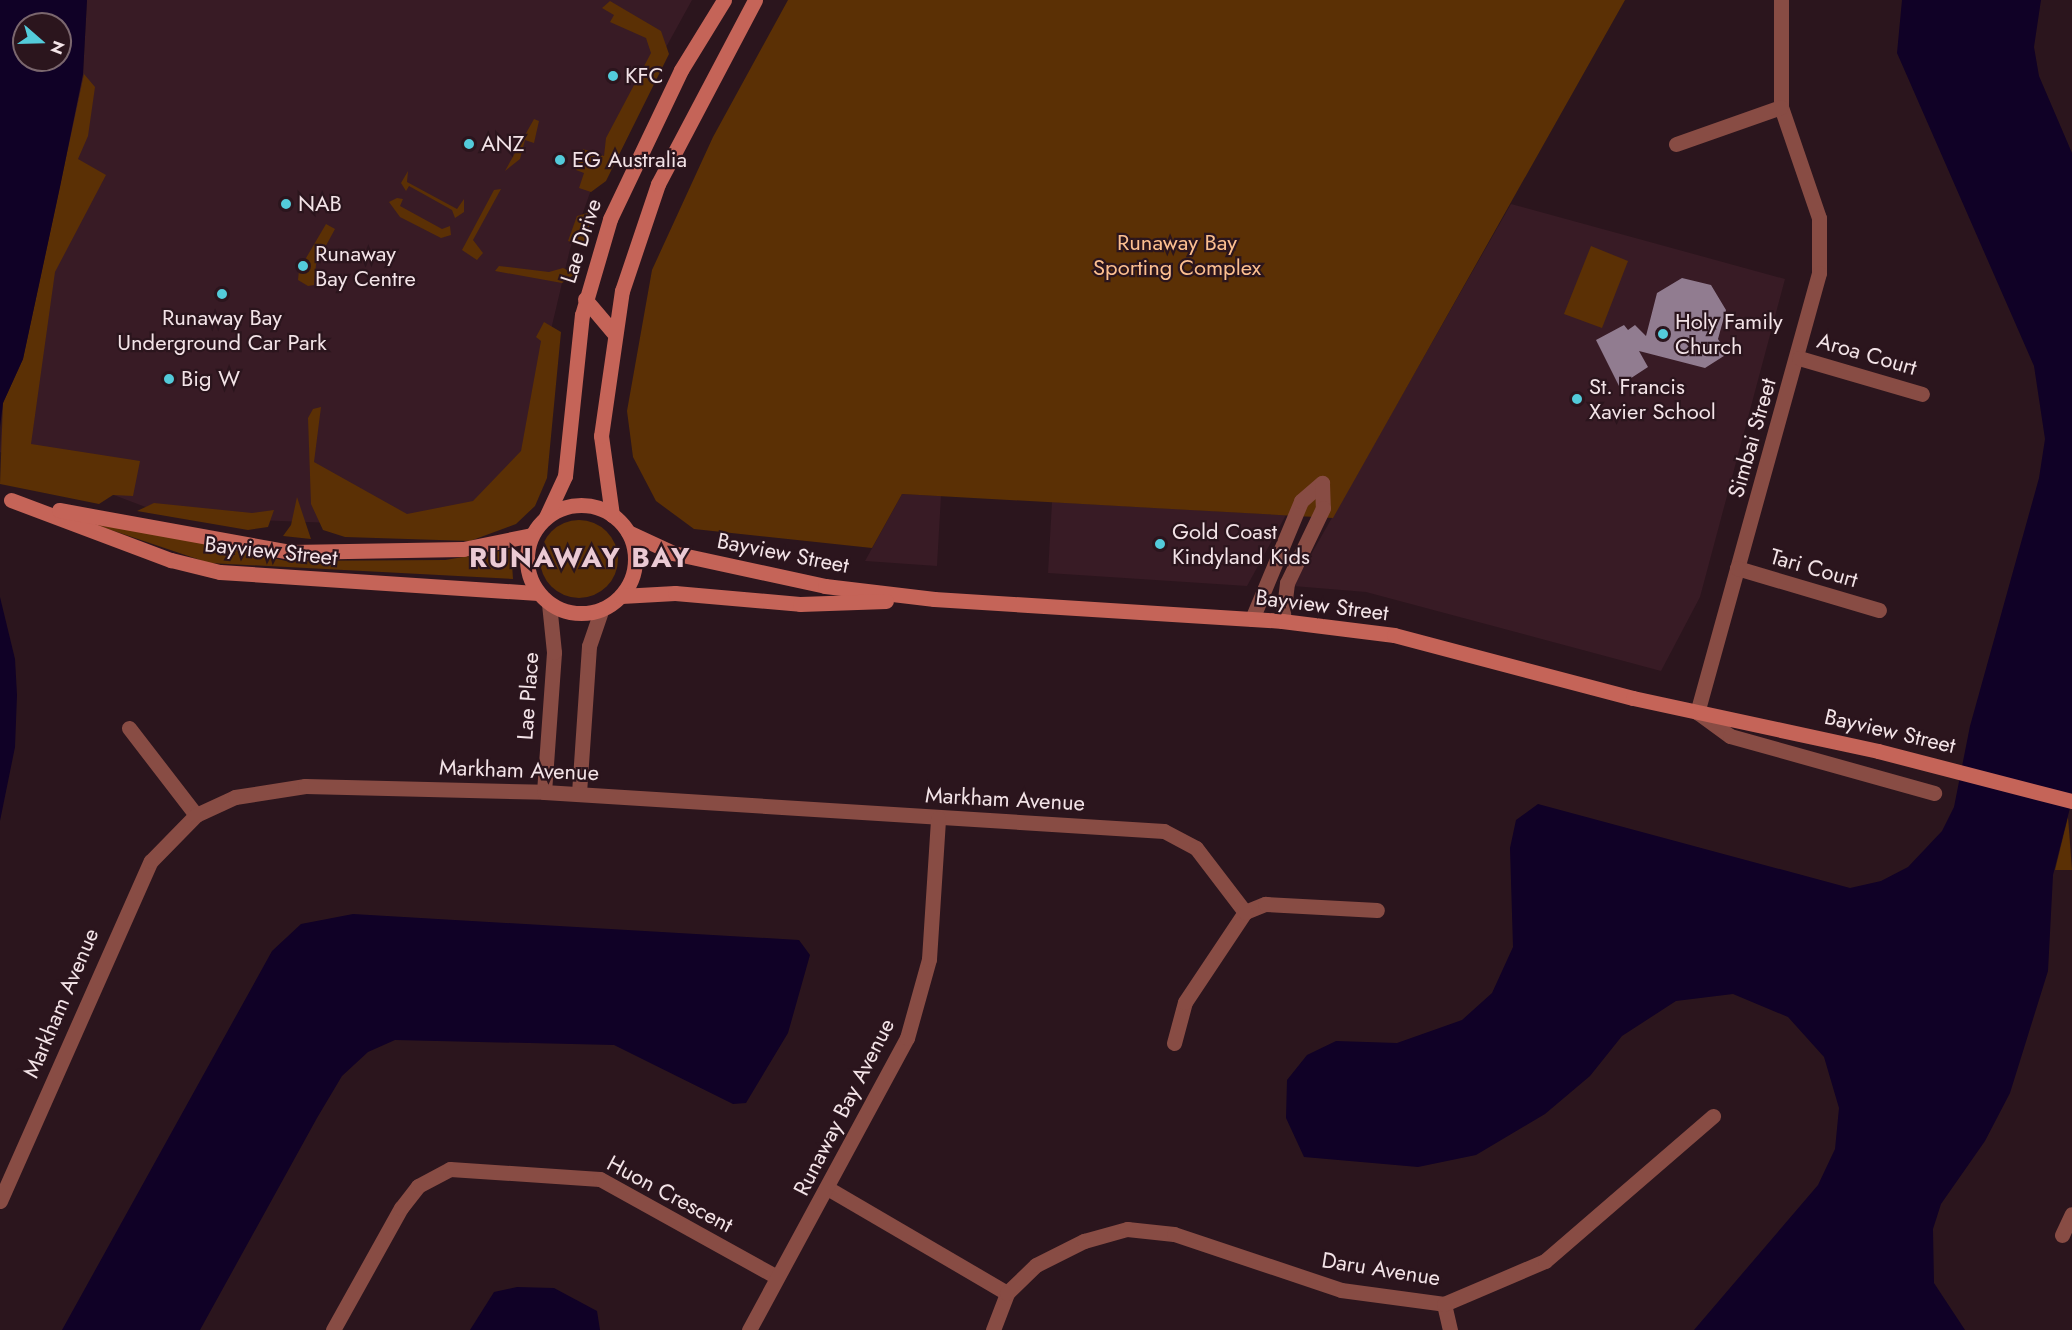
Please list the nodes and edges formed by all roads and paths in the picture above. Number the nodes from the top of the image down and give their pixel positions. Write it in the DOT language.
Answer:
graph roads {
  1 [pos="723,0"];
  2 [pos="755,0"];
  3 [pos="1781,0"];
  4 [pos="1781,107"];
  5 [pos="1676,144"];
  6 [pos="585,299"];
  7 [pos="613,332"];
  8 [pos="1799,358"];
  9 [pos="1922,394"];
  10 [pos="6,499"];
  11 [pos="612,515"];
  12 [pos="546,517"];
  13 [pos="628,532"];
  14 [pos="532,535"];
  15 [pos="1737,568"];
  16 [pos="538,593"];
  17 [pos="621,596"];
  18 [pos="934,599"];
  19 [pos="549,604"];
  20 [pos="602,609"];
  21 [pos="1879,610"];
  22 [pos="1252,619"];
  23 [pos="1282,621"];
  24 [pos="1697,712"];
  25 [pos="129,728"];
  26 [pos="544,792"];
  27 [pos="579,793"];
  28 [pos="1934,793"];
  29 [pos="2072,801"];
  30 [pos="196,815"];
  31 [pos="939,818"];
  32 [pos="1377,910"];
  33 [pos="1245,912"];
  34 [pos="1174,1043"];
  35 [pos="1713,1116"];
  36 [pos="829,1189"];
  37 [pos="0,1201"];
  38 [pos="2072,1214"];
  39 [pos="2062,1235"];
  40 [pos="777,1277"];
  41 [pos="1007,1293"];
  42 [pos="1444,1304"];
  43 [pos="333,1330"];
  44 [pos="748,1330"];
  45 [pos="993,1330"];
  46 [pos="1450,1330"];
  1 -- 6 [label="main road, Lae Drive"];
  2 -- 7 [label="main road"];
  3 -- 4 [label="street, Simbai Street"];
  4 -- 5 [label="street"];
  4 -- 8 [label="street, Simbai Street"];
  6 -- 7 [label="main road"];
  6 -- 12 [label="main road, Lae Drive"];
  7 -- 11 [label="main road"];
  8 -- 9 [label="street, Aroa Court"];
  8 -- 15 [label="street, Simbai Street"];
  10 -- 14 [label="main road, Bayview Street"];
  10 -- 16 [label="main road, Bayview Street"];
  11 -- 12 [label="main road"];
  11 -- 13 [label="main road"];
  12 -- 14 [label="main road"];
  13 -- 17 [label="main road"];
  13 -- 18 [label="main road, Bayview Street"];
  14 -- 16 [label="main road"];
  15 -- 21 [label="street, Tari Court"];
  15 -- 24 [label="street, Simbai Street"];
  16 -- 19 [label="main road"];
  17 -- 18 [label="main road, Bayview Street"];
  17 -- 20 [label="main road"];
  18 -- 22 [label="main road, Bayview Street"];
  19 -- 20 [label="main road"];
  19 -- 26 [label="street, Lae Place"];
  20 -- 27 [label="street"];
  22 -- 23 [label="main road, Bayview Street"];
  22 -- 23 [label="street"];
  23 -- 24 [label="main road, Bayview Street"];
  24 -- 28 [label="street, Bayview Street"];
  24 -- 29 [label="main road, Bayview Street"];
  25 -- 30 [label="street"];
  26 -- 27 [label="street, Markham Avenue"];
  26 -- 30 [label="street, Markham Avenue"];
  27 -- 31 [label="street, Markham Avenue"];
  30 -- 37 [label="street, Markham Avenue"];
  31 -- 33 [label="street, Markham Avenue"];
  31 -- 36 [label="street, Runaway Bay Avenue"];
  32 -- 33 [label="street"];
  33 -- 34 [label="street"];
  35 -- 42 [label="street, Daru Avenue"];
  36 -- 40 [label="street, Runaway Bay Avenue"];
  36 -- 41 [label="street"];
  38 -- 39 [label="street"];
  40 -- 43 [label="street, Huon Crescent"];
  40 -- 44 [label="street, Runaway Bay Avenue"];
  41 -- 42 [label="street, Daru Avenue"];
  41 -- 45 [label="street, Daru Avenue"];
  42 -- 46 [label="street"];
}
